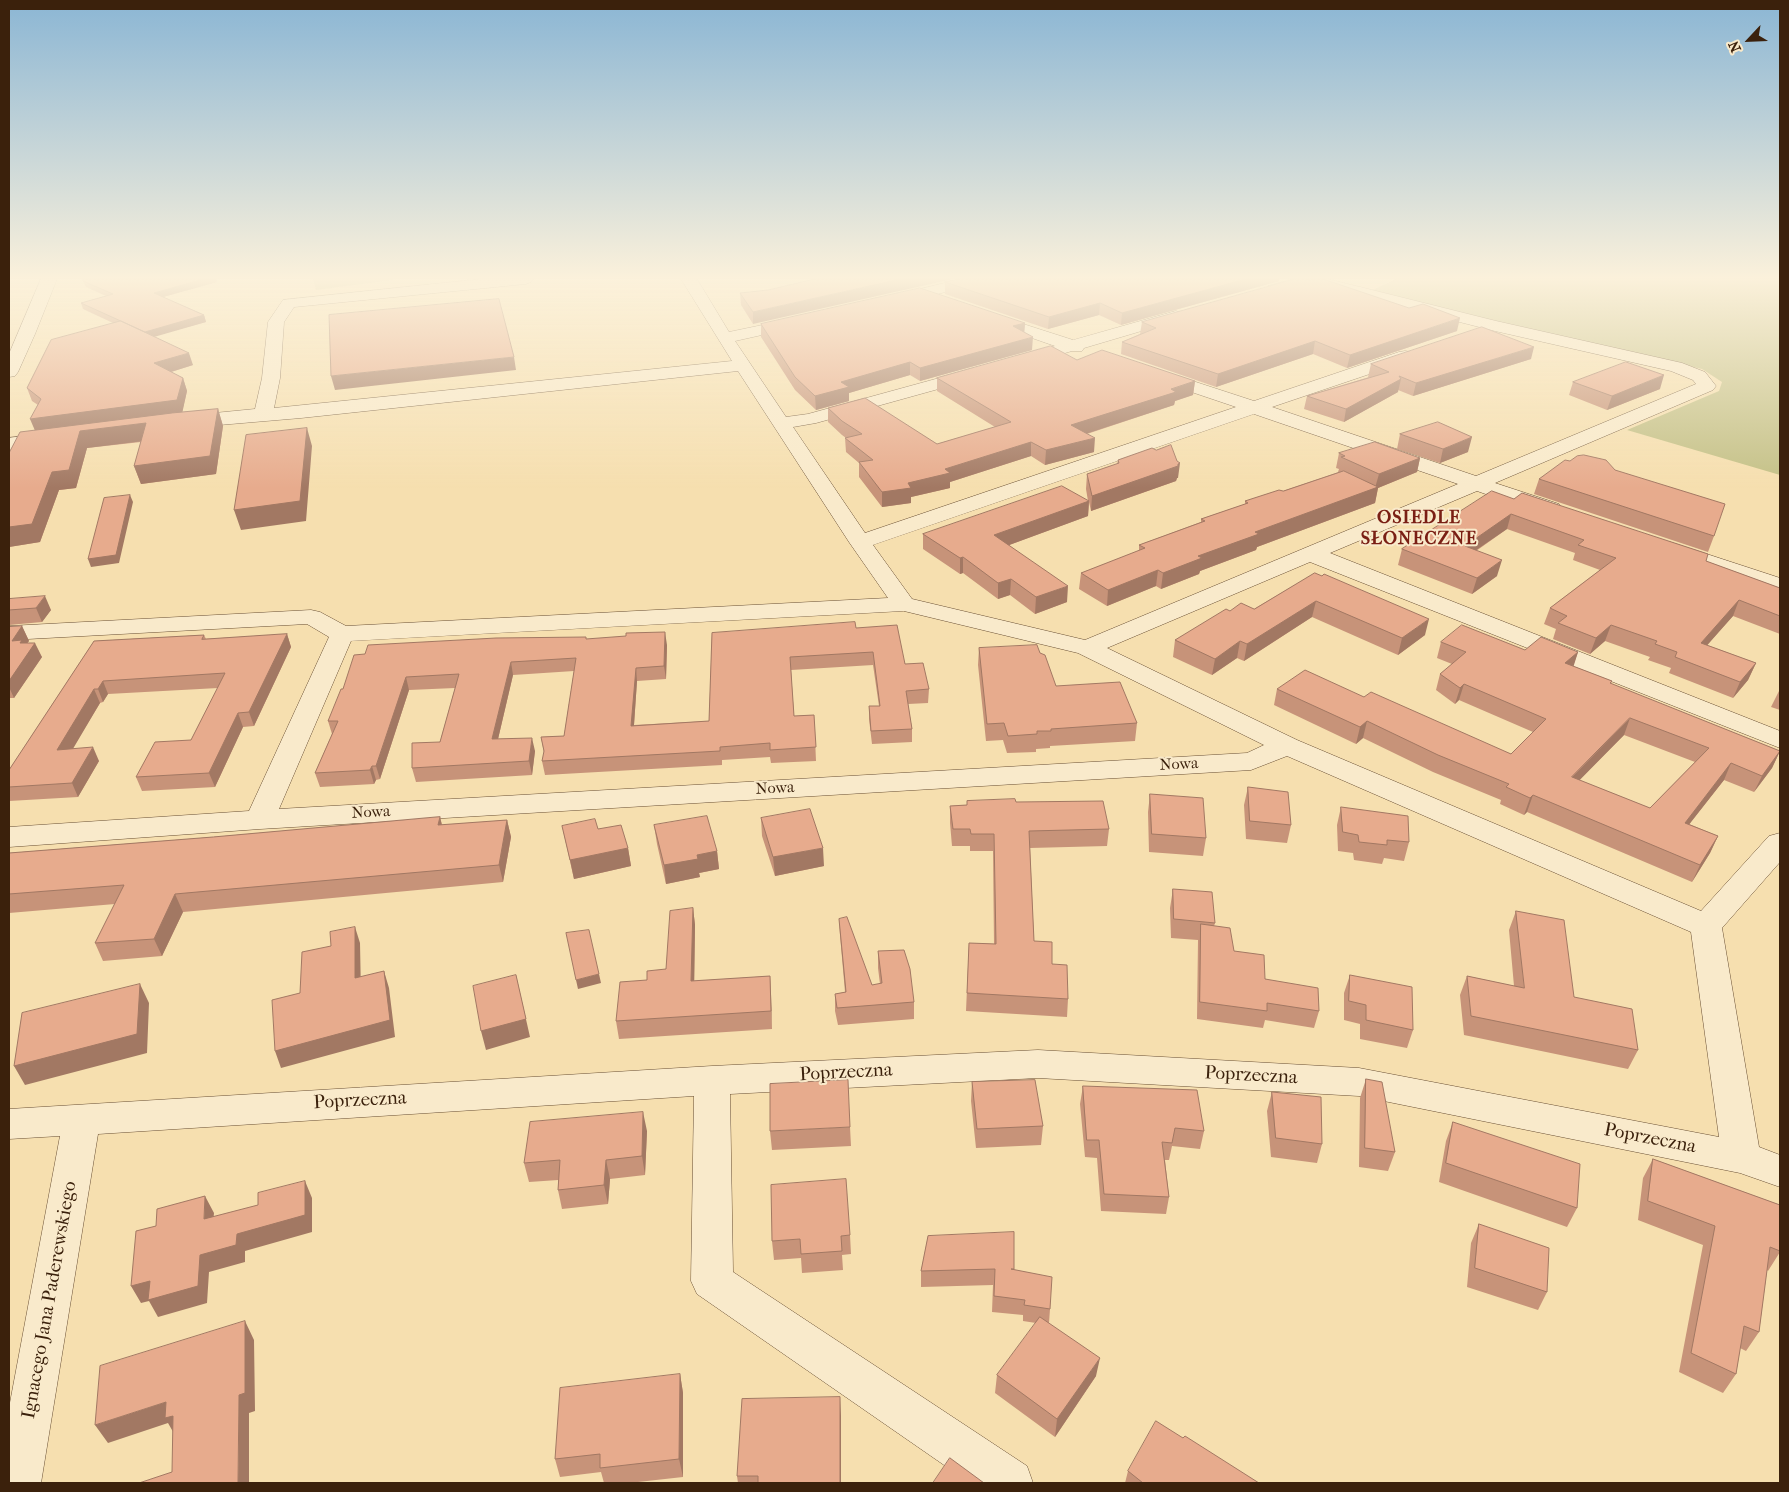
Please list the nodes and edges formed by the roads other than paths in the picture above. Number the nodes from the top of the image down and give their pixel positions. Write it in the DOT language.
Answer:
graph roads {
  1 [pos="20,349"];
  2 [pos="274,349"];
  3 [pos="733,349"];
  4 [pos="1063,349"];
  5 [pos="1080,349"];
  6 [pos="1594,349"];
  7 [pos="1421,351"];
  8 [pos="1099,355"];
  9 [pos="744,365"];
  10 [pos="1005,365"];
  11 [pos="986,370"];
  12 [pos="1145,370"];
  13 [pos="9,372"];
  14 [pos="1254,407"];
  15 [pos="263,414"];
  16 [pos="782,423"];
  17 [pos="167,424"];
  18 [pos="68,436"];
  19 [pos="9,444"];
  20 [pos="1475,484"];
  21 [pos="1568,515"];
  22 [pos="860,542"];
  23 [pos="1651,543"];
  24 [pos="1311,554"];
  25 [pos="1780,586"];
  26 [pos="904,604"];
  27 [pos="9,633"];
  28 [pos="342,634"];
  29 [pos="1087,648"];
  30 [pos="1780,740"];
  31 [pos="1287,746"];
  32 [pos="260,820"];
  33 [pos="9,837"];
  34 [pos="1780,844"];
  35 [pos="1706,926"];
  36 [pos="712,1080"];
  37 [pos="82,1118"];
  38 [pos="9,1124"];
  39 [pos="1741,1157"];
  40 [pos="1780,1171"];
  41 [pos="18,1483"];
  42 [pos="1010,1483"];
  1 -- 13 [label="street"];
  2 -- 15 [label="street"];
  3 -- 9 [label="street"];
  4 -- 10 [label="street"];
  5 -- 8 [label="street"];
  6 -- 20 [label="street"];
  7 -- 14 [label="street"];
  9 -- 15 [label="street"];
  9 -- 16 [label="street"];
  11 -- 16 [label="street"];
  12 -- 14 [label="street"];
  14 -- 20 [label="street"];
  14 -- 22 [label="street"];
  15 -- 17 [label="street"];
  16 -- 22 [label="street"];
  18 -- 19 [label="street"];
  20 -- 21 [label="street"];
  20 -- 24 [label="street"];
  22 -- 26 [label="street"];
  23 -- 25 [label="street"];
  24 -- 29 [label="street"];
  24 -- 30 [label="street"];
  26 -- 28 [label="street"];
  26 -- 29 [label="street"];
  27 -- 28 [label="street"];
  28 -- 32 [label="street"];
  29 -- 31 [label="street"];
  31 -- 32 [label="street, Nowa"];
  31 -- 35 [label="street"];
  32 -- 33 [label="street, Nowa"];
  34 -- 35 [label="street"];
  35 -- 39 [label="street"];
  36 -- 37 [label="street, Poprzeczna"];
  36 -- 39 [label="street, Poprzeczna"];
  36 -- 42 [label="street"];
  37 -- 38 [label="street, Poprzeczna"];
  37 -- 41 [label="street, Ignacego Jana Paderewskiego"];
  39 -- 40 [label="street, Poprzeczna"];
}
